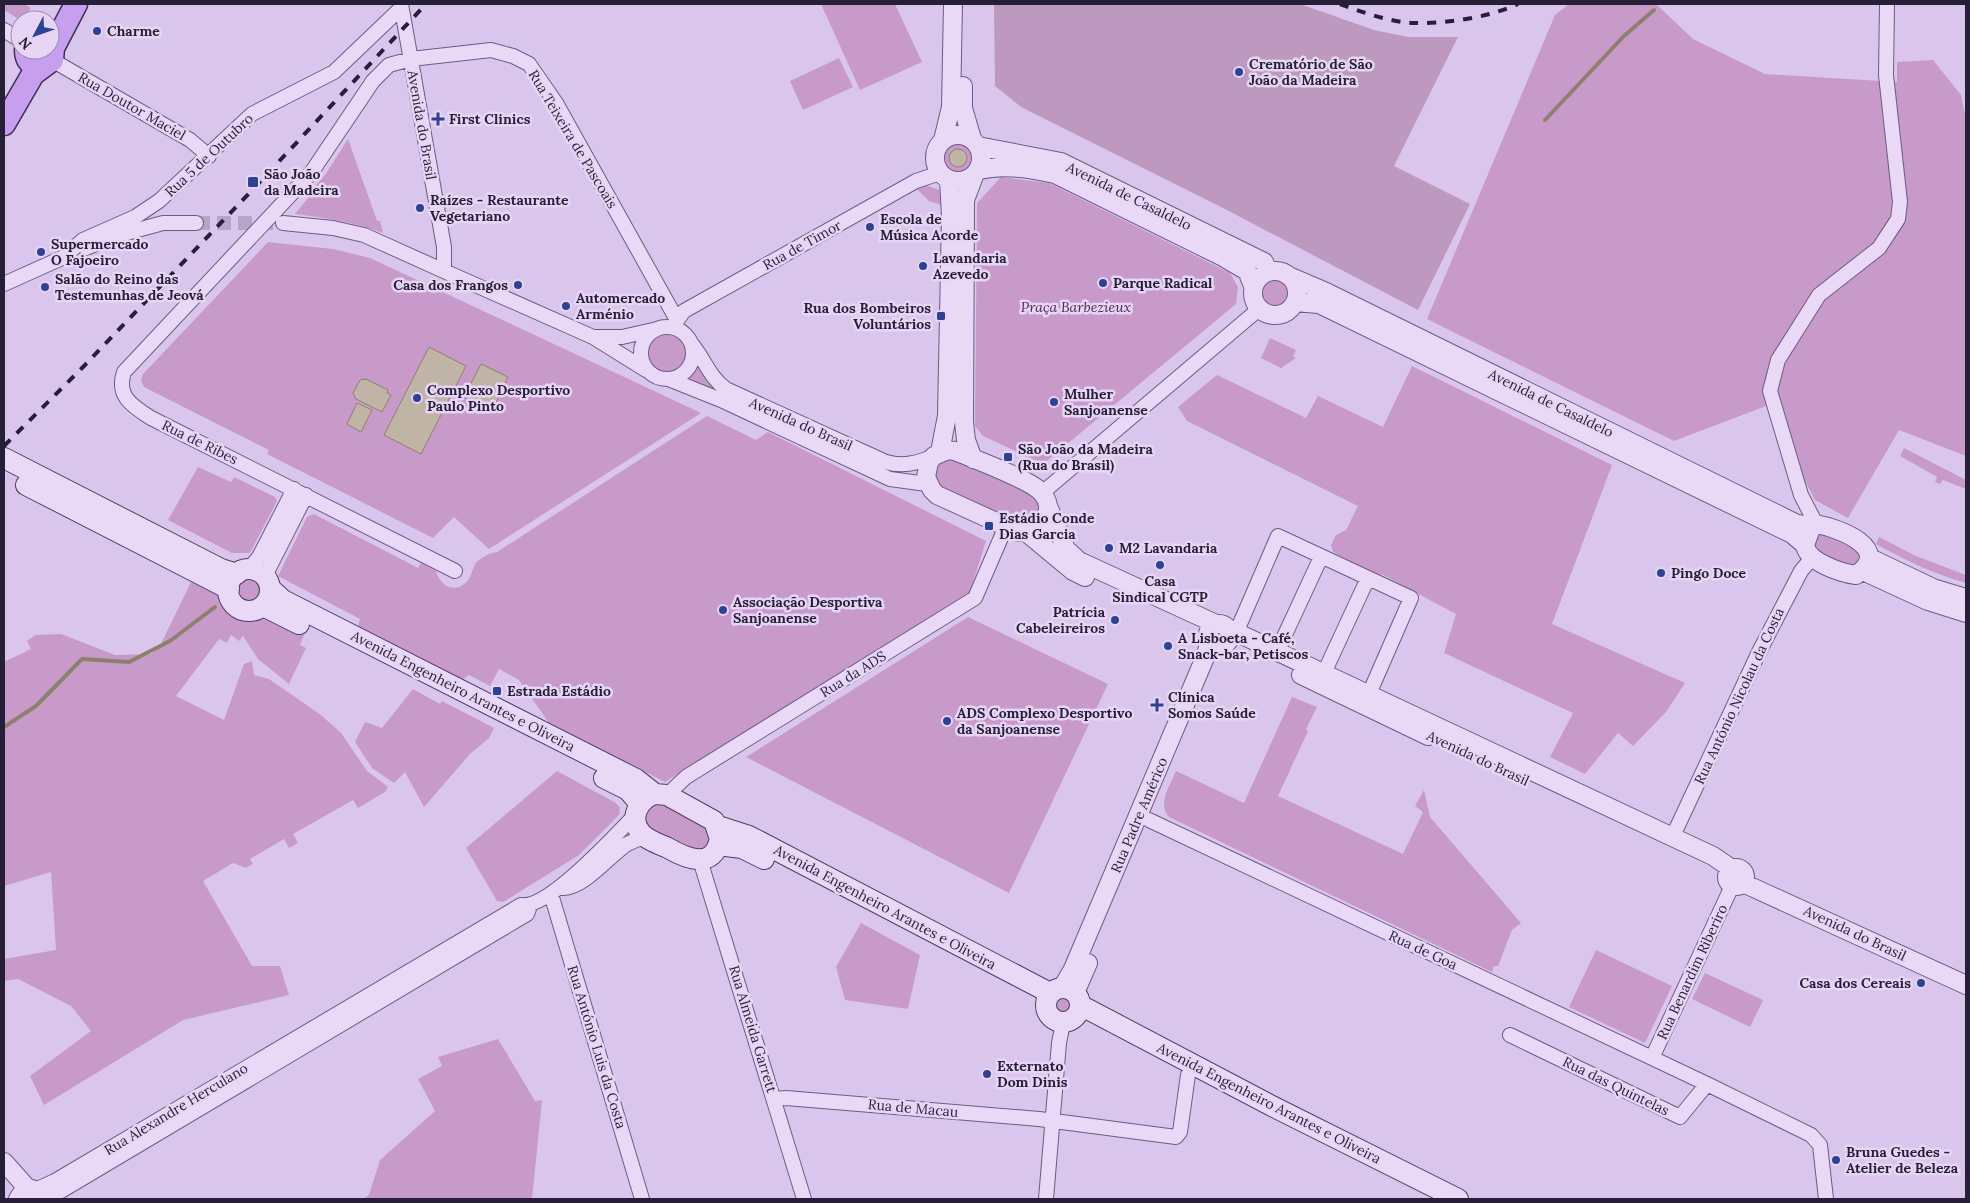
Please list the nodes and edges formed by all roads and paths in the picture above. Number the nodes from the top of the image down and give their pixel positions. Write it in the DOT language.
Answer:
graph roads {
  1 [pos="76,4"];
  2 [pos="953,4"];
  3 [pos="965,4"];
  4 [pos="1887,4"];
  5 [pos="401,6"];
  6 [pos="60,25"];
  7 [pos="411,59"];
  8 [pos="32,60"];
  9 [pos="36,60"];
  10 [pos="50,60"];
  11 [pos="4,96"];
  12 [pos="4,124"];
  13 [pos="943,140"];
  14 [pos="975,143"];
  15 [pos="209,156"];
  16 [pos="976,173"];
  17 [pos="944,176"];
  18 [pos="196,223"];
  19 [pos="283,224"];
  20 [pos="64,257"];
  21 [pos="444,271"];
  22 [pos="1268,271"];
  23 [pos="1291,277"];
  24 [pos="4,284"];
  25 [pos="1253,286"];
  26 [pos="1296,302"];
  27 [pos="1259,309"];
  28 [pos="674,324"];
  29 [pos="654,330"];
  30 [pos="592,338"];
  31 [pos="691,343"];
  32 [pos="646,370"];
  33 [pos="671,380"];
  34 [pos="120,382"];
  35 [pos="937,454"];
  36 [pos="4,458"];
  37 [pos="972,459"];
  38 [pos="4,474"];
  39 [pos="927,484"];
  40 [pos="300,492"];
  41 [pos="1045,499"];
  42 [pos="1814,525"];
  43 [pos="1006,526"];
  44 [pos="1026,532"];
  45 [pos="1808,551"];
  46 [pos="1321,556"];
  47 [pos="1866,564"];
  48 [pos="455,572"];
  49 [pos="1368,578"];
  50 [pos="252,584"];
  51 [pos="1966,598"];
  52 [pos="1966,613"];
  53 [pos="1220,635"];
  54 [pos="1277,652"];
  55 [pos="1324,673"];
  56 [pos="1369,694"];
  57 [pos="650,802"];
  58 [pos="1144,818"];
  59 [pos="718,836"];
  60 [pos="645,837"];
  61 [pos="1672,838"];
  62 [pos="700,860"];
  63 [pos="1735,877"];
  64 [pos="556,891"];
  65 [pos="1966,975"];
  66 [pos="1966,985"];
  67 [pos="1065,1004"];
  68 [pos="1510,1035"];
  69 [pos="1652,1058"];
  70 [pos="1188,1075"];
  71 [pos="1706,1084"];
  72 [pos="774,1099"];
  73 [pos="1052,1120"];
  74 [pos="4,1162"];
  75 [pos="4,1177"];
  76 [pos="31,1195"];
  77 [pos="642,1199"];
  78 [pos="804,1199"];
  79 [pos="1046,1199"];
  80 [pos="1429,1199"];
  81 [pos="1458,1199"];
  82 [pos="1826,1199"];
  1 -- 6 [label="main road"];
  2 -- 13 [label="street"];
  3 -- 14 [label="street"];
  4 -- 42 [label="street"];
  5 -- 7 [label="street, Avenida do Brasil"];
  5 -- 15 [label="street, Rua 5 de Outubro"];
  7 -- 21 [label="street, Avenida do Brasil"];
  7 -- 28 [label="street, Rua Teixeira de Pascoais"];
  7 -- 34 [label="street, Rua Teixeira de Pascoais"];
  8 -- 11 [label="main road"];
  9 -- 12 [label="main road"];
  10 -- 15 [label="street, Rua Doutor Maciel"];
  13 -- 14 [label="street"];
  13 -- 17 [label="street"];
  14 -- 16 [label="street"];
  14 -- 22 [label="street, Avenida de Casaldelo"];
  15 -- 20 [label="street, Rua 5 de Outubro"];
  16 -- 17 [label="street"];
  16 -- 25 [label="street, Avenida de Casaldelo"];
  16 -- 37 [label="street"];
  17 -- 28 [label="street, Rua de Timor"];
  17 -- 35 [label="street"];
  18 -- 20 [label="street"];
  19 -- 21 [label="street"];
  20 -- 24 [label="street, Rua 5 de Outubro"];
  21 -- 30 [label="street, Avenida do Brasil"];
  22 -- 23 [label="street, Avenida de Casaldelo"];
  22 -- 25 [label="street"];
  23 -- 26 [label="street"];
  23 -- 42 [label="street, Avenida de Casaldelo"];
  25 -- 27 [label="street, Avenida de Casaldelo"];
  26 -- 27 [label="street"];
  26 -- 45 [label="street, Avenida de Casaldelo"];
  27 -- 41 [label="street"];
  28 -- 29 [label="street, Avenida do Brasil"];
  28 -- 31 [label="street, Avenida do Brasil"];
  29 -- 30 [label="street, Avenida do Brasil"];
  29 -- 32 [label="street"];
  30 -- 32 [label="street, Avenida do Brasil"];
  31 -- 33 [label="street"];
  31 -- 35 [label="street, Avenida do Brasil"];
  32 -- 33 [label="street, Avenida do Brasil"];
  33 -- 39 [label="street, Avenida do Brasil"];
  34 -- 40 [label="street, Rua de Ribes"];
  35 -- 37 [label="street, Avenida do Brasil"];
  35 -- 39 [label="street"];
  36 -- 50 [label="main road, Avenida Engenheiro Arantes e Oliveira"];
  37 -- 41 [label="street, Avenida do Brasil"];
  38 -- 50 [label="main road, Avenida Engenheiro Arantes e Oliveira"];
  39 -- 43 [label="street, Avenida do Brasil"];
  40 -- 48 [label="street, Rua de Ribes"];
  40 -- 50 [label="street"];
  41 -- 44 [label="street"];
  41 -- 53 [label="street, Avenida do Brasil"];
  42 -- 45 [label="street"];
  42 -- 47 [label="street, Avenida de Casaldelo"];
  43 -- 44 [label="street, Avenida do Brasil"];
  43 -- 57 [label="street, Rua da ADS"];
  44 -- 53 [label="street, Avenida do Brasil"];
  45 -- 47 [label="street, Avenida de Casaldelo"];
  45 -- 61 [label="street, Rua António Nicolau da Costa"];
  46 -- 49 [label="street"];
  46 -- 53 [label="street"];
  46 -- 54 [label="street"];
  47 -- 51 [label="street, Avenida de Casaldelo"];
  47 -- 52 [label="street, Avenida de Casaldelo"];
  49 -- 55 [label="street"];
  49 -- 56 [label="street"];
  50 -- 57 [label="main road, Avenida Engenheiro Arantes e Oliveira"];
  53 -- 54 [label="street, Avenida do Brasil"];
  53 -- 58 [label="street, Rua Padre Américo"];
  53 -- 63 [label="street, Avenida do Brasil"];
  54 -- 55 [label="street, Avenida do Brasil"];
  55 -- 56 [label="street, Avenida do Brasil"];
  56 -- 61 [label="street, Avenida do Brasil"];
  57 -- 59 [label="main road, Avenida Engenheiro Arantes e Oliveira"];
  57 -- 60 [label="main road, Avenida Engenheiro Arantes e Oliveira"];
  57 -- 64 [label="street, Rua Alexandre Herculano"];
  58 -- 67 [label="street, Rua Padre Américo"];
  58 -- 69 [label="street, Rua de Goa"];
  59 -- 62 [label="main road"];
  59 -- 67 [label="main road, Avenida Engenheiro Arantes e Oliveira"];
  60 -- 62 [label="main road"];
  60 -- 64 [label="street, Rua Alexandre Herculano"];
  61 -- 63 [label="street, Avenida do Brasil"];
  62 -- 72 [label="street, Rua Almeida Garrett"];
  63 -- 65 [label="street, Avenida do Brasil"];
  63 -- 66 [label="street, Avenida do Brasil"];
  63 -- 69 [label="street, Rua Benardim Riberiro"];
  64 -- 76 [label="street, Rua Alexandre Herculano"];
  64 -- 77 [label="street, Rua António Luis da Costa"];
  67 -- 70 [label="main road, Avenida Engenheiro Arantes e Oliveira"];
  67 -- 73 [label="street, Rua Padre Américo"];
  67 -- 81 [label="main road, Avenida Engenheiro Arantes e Oliveira"];
  68 -- 71 [label="street, Rua das Quintelas"];
  69 -- 71 [label="street, Rua de Goa"];
  70 -- 73 [label="street, Rua de Macau"];
  70 -- 80 [label="main road, Avenida Engenheiro Arantes e Oliveira"];
  71 -- 82 [label="street"];
  72 -- 73 [label="street, Rua de Macau"];
  72 -- 78 [label="street, Rua Almeida Garrett"];
  73 -- 79 [label="street, Rua Padre Américo"];
  74 -- 76 [label="street"];
  75 -- 76 [label="street"];
}
